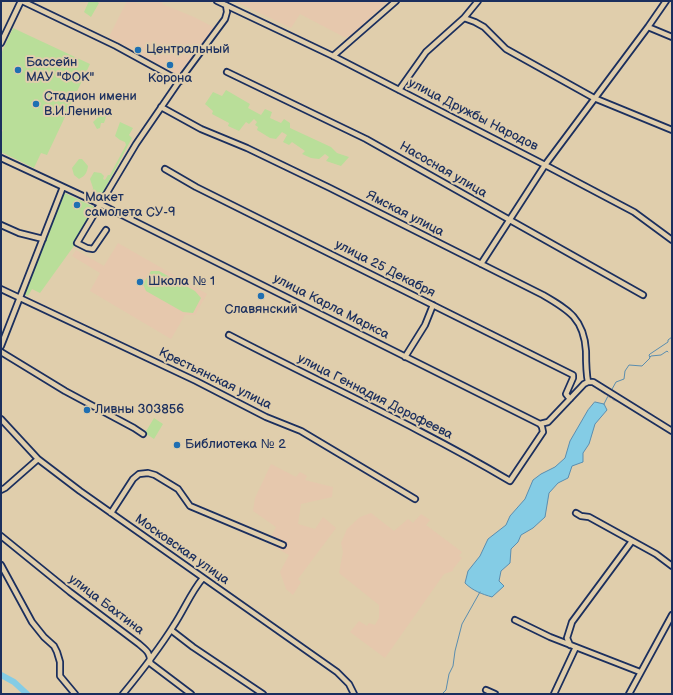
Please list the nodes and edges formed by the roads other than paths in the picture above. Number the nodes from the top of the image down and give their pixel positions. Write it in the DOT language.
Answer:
graph roads {
  1 [pos="21,1"];
  2 [pos="217,1"];
  3 [pos="396,1"];
  4 [pos="478,1"];
  5 [pos="666,1"];
  6 [pos="226,5"];
  7 [pos="238,11"];
  8 [pos="464,18"];
  9 [pos="225,19"];
  10 [pos="648,27"];
  11 [pos="672,37"];
  12 [pos="1,43"];
  13 [pos="333,56"];
  14 [pos="227,72"];
  15 [pos="180,81"];
  16 [pos="399,90"];
  17 [pos="594,98"];
  18 [pos="161,107"];
  19 [pos="672,130"];
  20 [pos="1,158"];
  21 [pos="545,165"];
  22 [pos="165,169"];
  23 [pos="63,188"];
  24 [pos="100,204"];
  25 [pos="508,220"];
  26 [pos="1,225"];
  27 [pos="106,230"];
  28 [pos="43,239"];
  29 [pos="672,240"];
  30 [pos="481,264"];
  31 [pos="1,289"];
  32 [pos="643,295"];
  33 [pos="20,297"];
  34 [pos="433,306"];
  35 [pos="229,335"];
  36 [pos="1,346"];
  37 [pos="1,352"];
  38 [pos="406,357"];
  39 [pos="591,382"];
  40 [pos="570,399"];
  41 [pos="1,419"];
  42 [pos="540,424"];
  43 [pos="672,431"];
  44 [pos="143,434"];
  45 [pos="38,459"];
  46 [pos="1,490"];
  47 [pos="415,499"];
  48 [pos="576,512"];
  49 [pos="111,513"];
  50 [pos="1,536"];
  51 [pos="632,541"];
  52 [pos="282,545"];
  53 [pos="1,565"];
  54 [pos="672,566"];
  55 [pos="203,578"];
  56 [pos="672,615"];
  57 [pos="515,620"];
  58 [pos="171,630"];
  59 [pos="570,645"];
  60 [pos="576,647"];
  61 [pos="150,658"];
  62 [pos="640,672"];
  63 [pos="486,690"];
  64 [pos="75,694"];
  65 [pos="123,694"];
  66 [pos="191,694"];
  67 [pos="262,694"];
  68 [pos="354,694"];
  69 [pos="495,694"];
  70 [pos="554,694"];
  71 [pos="629,694"];
  1 -- 12 [label="street"];
  1 -- 15 [label="street"];
  2 -- 6 [label="street, улица Дружбы Народов"];
  3 -- 13 [label="street"];
  4 -- 8 [label="street"];
  5 -- 10 [label="street"];
  6 -- 7 [label="street, улица Дружбы Народов"];
  6 -- 9 [label="street"];
  7 -- 9 [label="street"];
  7 -- 13 [label="street, улица Дружбы Народов"];
  8 -- 16 [label="street"];
  8 -- 17 [label="street"];
  9 -- 15 [label="street"];
  10 -- 11 [label="street"];
  10 -- 17 [label="street"];
  13 -- 16 [label="street, улица Дружбы Народов"];
  14 -- 25 [label="street, Насосная улица"];
  15 -- 18 [label="street"];
  16 -- 21 [label="street, улица Дружбы Народов"];
  17 -- 19 [label="street"];
  17 -- 21 [label="street"];
  18 -- 24 [label="street"];
  18 -- 30 [label="street, Ямская улица"];
  20 -- 23 [label="street, улица Карла Маркса"];
  21 -- 25 [label="street"];
  21 -- 29 [label="street, улица Дружбы Народов"];
  22 -- 34 [label="street, улица 25 Декабря"];
  23 -- 24 [label="street, улица Карла Маркса"];
  23 -- 28 [label="street"];
  24 -- 27 [label="street"];
  24 -- 38 [label="street, улица Карла Маркса"];
  25 -- 30 [label="street"];
  25 -- 32 [label="street, Насосная улица"];
  26 -- 28 [label="street"];
  28 -- 33 [label="street"];
  30 -- 39 [label="street, Ямская улица"];
  31 -- 33 [label="street, Крестьянская улица"];
  33 -- 36 [label="street"];
  33 -- 47 [label="street, Крестьянская улица"];
  34 -- 38 [label="street"];
  34 -- 40 [label="street, улица 25 Декабря"];
  35 -- 42 [label="street, улица Геннадия Дорофеева"];
  37 -- 44 [label="street"];
  38 -- 42 [label="street, улица Карла Маркса"];
  39 -- 40 [label="street"];
  39 -- 43 [label="street"];
  40 -- 42 [label="street"];
  41 -- 45 [label="street, Московская улица"];
  45 -- 46 [label="street"];
  45 -- 49 [label="street, Московская улица"];
  48 -- 51 [label="street"];
  49 -- 52 [label="street"];
  49 -- 55 [label="street, Московская улица"];
  50 -- 61 [label="street, улица Бахтина"];
  51 -- 54 [label="street"];
  51 -- 59 [label="street"];
  53 -- 64 [label="street"];
  55 -- 58 [label="street"];
  55 -- 68 [label="street, Московская улица"];
  56 -- 62 [label="street"];
  57 -- 59 [label="street"];
  58 -- 61 [label="street"];
  58 -- 67 [label="street"];
  59 -- 60 [label="street"];
  60 -- 62 [label="street"];
  60 -- 70 [label="street"];
  61 -- 65 [label="street"];
  61 -- 66 [label="street, улица Бахтина"];
  62 -- 71 [label="street"];
  63 -- 69 [label="street"];
}
